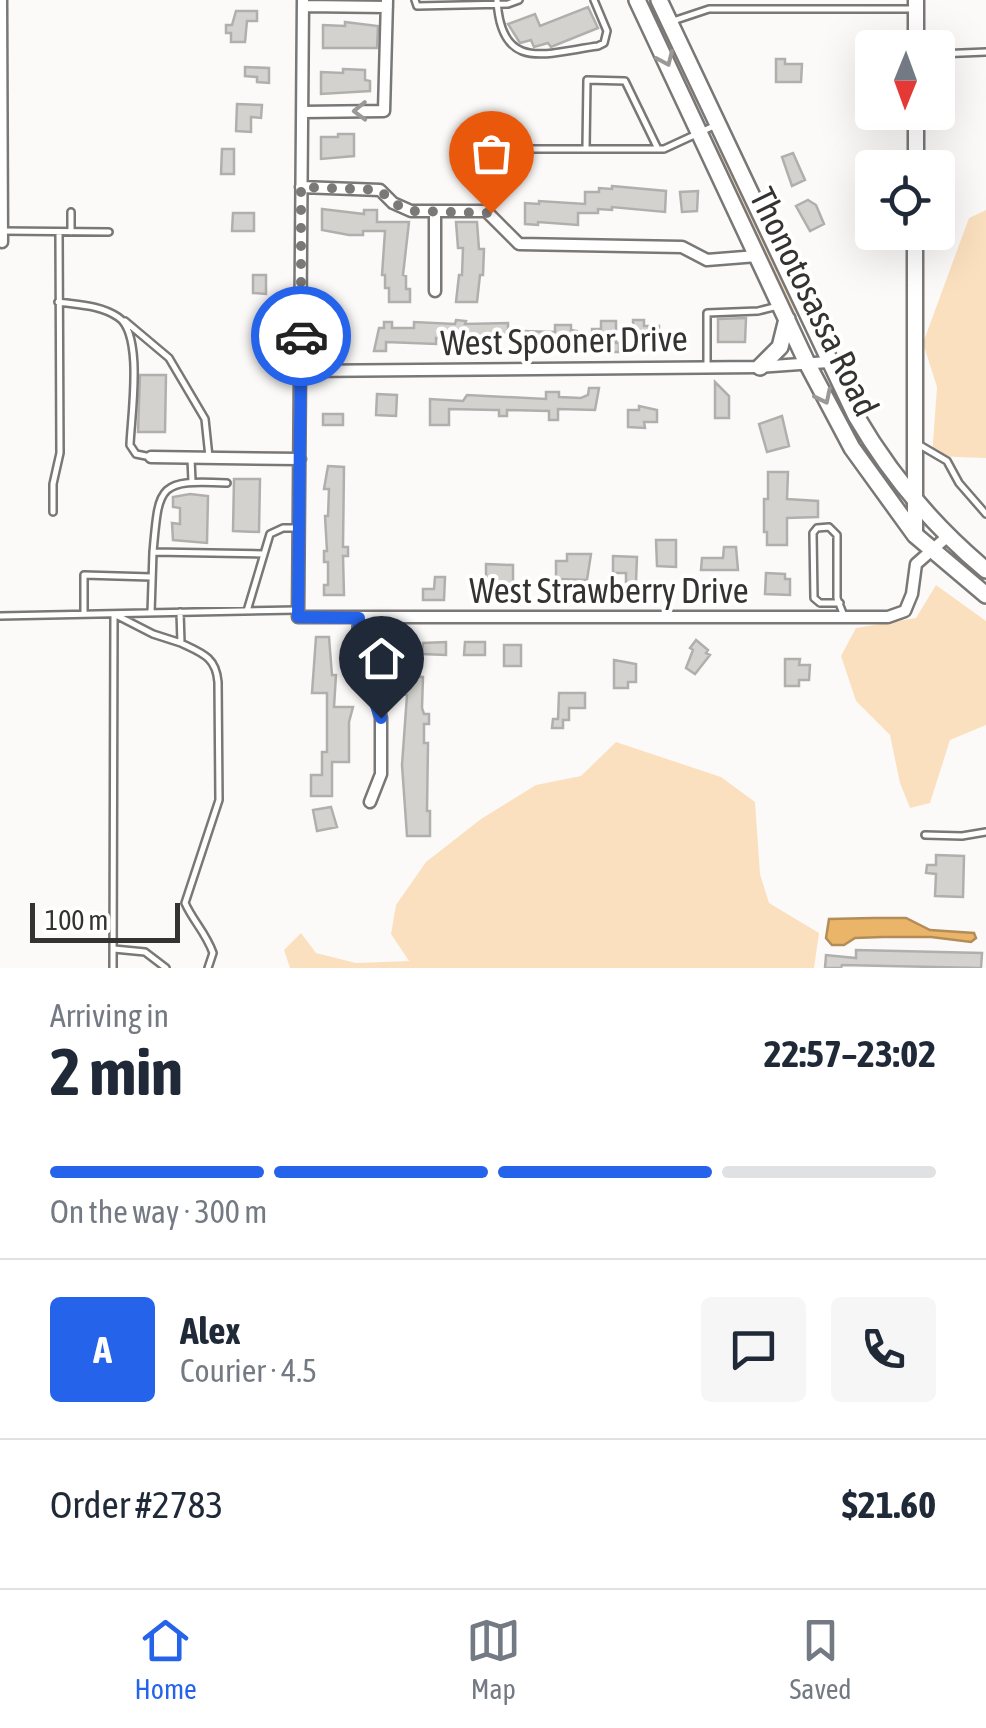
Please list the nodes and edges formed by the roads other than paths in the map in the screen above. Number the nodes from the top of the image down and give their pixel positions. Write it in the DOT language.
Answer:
graph roads {
  1 [pos="519,0"];
  2 [pos="594,0"];
  3 [pos="637,0"];
  4 [pos="659,0"];
  5 [pos="706,0"];
  6 [pos="765,0"];
  7 [pos="497,2"];
  8 [pos="1,3"];
  9 [pos="303,3"];
  10 [pos="387,3"];
  11 [pos="416,3"];
  12 [pos="916,4"];
  13 [pos="709,9"];
  14 [pos="765,9"];
  15 [pos="670,22"];
  16 [pos="916,30"];
  17 [pos="986,52"];
  18 [pos="955,53"];
  19 [pos="302,112"];
  20 [pos="718,124"];
  21 [pos="699,132"];
  22 [pos="524,149"];
  23 [pos="586,149"];
  24 [pos="658,149"];
  25 [pos="301,187"];
  26 [pos="435,211"];
  27 [pos="71,212"];
  28 [pos="59,232"];
  29 [pos="71,232"];
  30 [pos="109,232"];
  31 [pos="2,238"];
  32 [pos="916,250"];
  33 [pos="757,256"];
  34 [pos="435,291"];
  35 [pos="58,302"];
  36 [pos="784,312"];
  37 [pos="123,319"];
  38 [pos="828,362"];
  39 [pos="808,365"];
  40 [pos="707,367"];
  41 [pos="760,367"];
  42 [pos="300,371"];
  43 [pos="915,443"];
  44 [pos="152,457"];
  45 [pos="191,457"];
  46 [pos="209,458"];
  47 [pos="300,459"];
  48 [pos="192,481"];
  49 [pos="227,482"];
  50 [pos="915,502"];
  51 [pos="53,512"];
  52 [pos="986,514"];
  53 [pos="299,528"];
  54 [pos="915,534"];
  55 [pos="948,536"];
  56 [pos="933,550"];
  57 [pos="153,552"];
  58 [pos="263,554"];
  59 [pos="986,570"];
  60 [pos="151,577"];
  61 [pos="986,595"];
  62 [pos="840,603"];
  63 [pos="247,611"];
  64 [pos="180,612"];
  65 [pos="84,613"];
  66 [pos="151,613"];
  67 [pos="114,614"];
  68 [pos="298,614"];
  69 [pos="0,616"];
  70 [pos="359,618"];
  71 [pos="844,619"];
  72 [pos="181,643"];
  73 [pos="370,802"];
  74 [pos="986,832"];
  75 [pos="924,835"];
  76 [pos="113,949"];
  77 [pos="114,968"];
  78 [pos="166,968"];
  79 [pos="208,968"];
  1 -- 7 [label="lane"];
  2 -- 7 [label="lane"];
  3 -- 21 [label="main road, Thonotosassa Road, one-way"];
  4 -- 15 [label="main road, Thonotosassa Road"];
  5 -- 13 [label="lane"];
  6 -- 14 [label="lane"];
  7 -- 11 [label="lane"];
  8 -- 31 [label="street"];
  9 -- 10 [label="street"];
  9 -- 19 [label="street"];
  10 -- 19 [label="street, one-way"];
  12 -- 14 [label="lane"];
  12 -- 16 [label="street"];
  13 -- 14 [label="lane"];
  13 -- 15 [label="lane"];
  15 -- 20 [label="main road, Thonotosassa Road"];
  17 -- 18 [label="lane"];
  19 -- 25 [label="street"];
  20 -- 21 [label="lane"];
  20 -- 38 [label="main road, Thonotosassa Road"];
  21 -- 24 [label="lane"];
  21 -- 33 [label="main road, Thonotosassa Road"];
  22 -- 23 [label="lane"];
  23 -- 24 [label="lane"];
  23 -- 24 [label="lane"];
  25 -- 26 [label="street"];
  25 -- 42 [label="street"];
  26 -- 33 [label="street"];
  26 -- 34 [label="street"];
  27 -- 29 [label="lane"];
  28 -- 29 [label="lane"];
  28 -- 31 [label="lane"];
  28 -- 35 [label="lane"];
  29 -- 30 [label="lane"];
  32 -- 43 [label="street"];
  33 -- 36 [label="main road, Thonotosassa Road"];
  35 -- 37 [label="lane"];
  35 -- 51 [label="lane"];
  36 -- 39 [label="main road, Thonotosassa Road"];
  36 -- 40 [label="lane"];
  36 -- 41 [label="main road"];
  37 -- 44 [label="lane"];
  37 -- 46 [label="lane"];
  38 -- 39 [label="street, West Spooner Drive"];
  38 -- 50 [label="main road, Thonotosassa Road"];
  39 -- 41 [label="street, West Spooner Drive"];
  39 -- 54 [label="main road, Thonotosassa Road, one-way"];
  40 -- 41 [label="street, West Spooner Drive"];
  40 -- 42 [label="street, West Spooner Drive"];
  42 -- 47 [label="street"];
  43 -- 50 [label="street"];
  43 -- 52 [label="lane"];
  44 -- 45 [label="street"];
  45 -- 46 [label="street"];
  45 -- 48 [label="lane"];
  46 -- 47 [label="street"];
  47 -- 53 [label="street"];
  48 -- 49 [label="lane"];
  48 -- 57 [label="lane"];
  50 -- 54 [label="street"];
  50 -- 55 [label="main road, Thonotosassa Road"];
  53 -- 58 [label="lane"];
  53 -- 68 [label="street"];
  54 -- 56 [label="main road, Thonotosassa Road"];
  55 -- 56 [label="street"];
  55 -- 59 [label="main road, Thonotosassa Road"];
  56 -- 61 [label="main road, Thonotosassa Road"];
  56 -- 71 [label="street, West Strawberry Drive"];
  57 -- 58 [label="lane"];
  57 -- 60 [label="lane"];
  58 -- 63 [label="lane"];
  60 -- 65 [label="lane"];
  60 -- 66 [label="lane"];
  62 -- 62 [label="lane"];
  62 -- 71 [label="lane"];
  63 -- 64 [label="lane"];
  63 -- 68 [label="lane"];
  64 -- 66 [label="lane"];
  64 -- 72 [label="lane"];
  65 -- 67 [label="lane"];
  65 -- 69 [label="lane"];
  66 -- 67 [label="lane"];
  67 -- 72 [label="lane"];
  67 -- 76 [label="lane"];
  68 -- 70 [label="street, West Strawberry Drive"];
  70 -- 71 [label="street, West Strawberry Drive"];
  70 -- 73 [label="street"];
  72 -- 79 [label="lane"];
  74 -- 75 [label="lane"];
  76 -- 77 [label="lane"];
  76 -- 78 [label="lane"];
}
